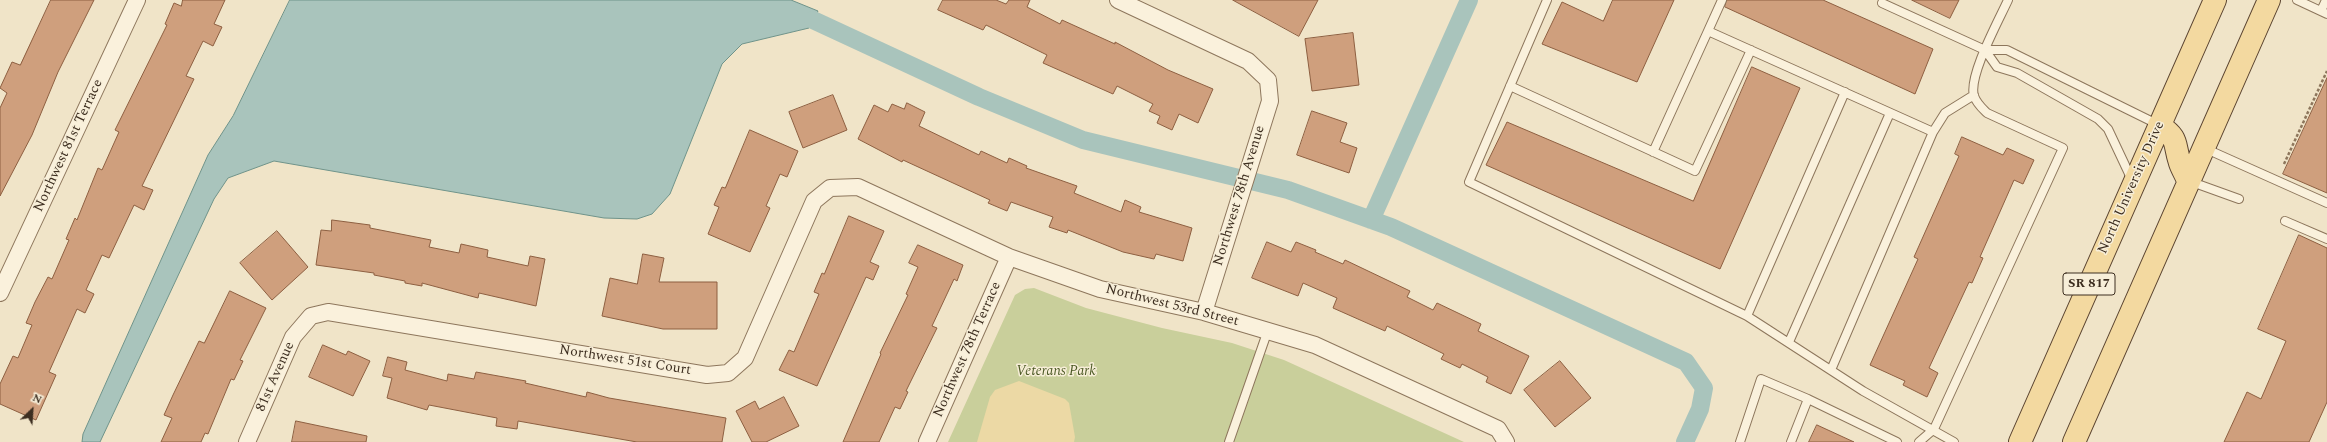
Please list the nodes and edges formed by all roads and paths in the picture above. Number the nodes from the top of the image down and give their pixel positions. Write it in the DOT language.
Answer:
graph roads {
  1 [pos="137,0"];
  2 [pos="1118,0"];
  3 [pos="1547,0"];
  4 [pos="1722,0"];
  5 [pos="2008,0"];
  6 [pos="2215,0"];
  7 [pos="2268,0"];
  8 [pos="2297,0"];
  9 [pos="2326,0"];
  10 [pos="1882,3"];
  11 [pos="2324,13"];
  12 [pos="1708,30"];
  13 [pos="1751,50"];
  14 [pos="1985,50"];
  15 [pos="2327,71"];
  16 [pos="1510,86"];
  17 [pos="1845,92"];
  18 [pos="1974,95"];
  19 [pos="1890,113"];
  20 [pos="2159,125"];
  21 [pos="1933,132"];
  22 [pos="2203,148"];
  23 [pos="1653,152"];
  24 [pos="2284,164"];
  25 [pos="2188,181"];
  26 [pos="2134,184"];
  27 [pos="830,188"];
  28 [pos="2239,199"];
  29 [pos="2327,203"];
  30 [pos="2286,221"];
  31 [pos="2327,239"];
  32 [pos="1009,257"];
  33 [pos="0,292"];
  34 [pos="1204,312"];
  35 [pos="311,316"];
  36 [pos="1747,316"];
  37 [pos="1268,330"];
  38 [pos="1789,342"];
  39 [pos="1831,370"];
  40 [pos="1808,399"];
  41 [pos="1934,429"];
  42 [pos="247,442"];
  43 [pos="927,442"];
  44 [pos="1229,442"];
  45 [pos="1506,442"];
  46 [pos="1740,442"];
  47 [pos="1791,442"];
  48 [pos="1897,442"];
  49 [pos="1919,442"];
  50 [pos="1954,442"];
  51 [pos="2020,442"];
  52 [pos="2074,442"];
  1 -- 33 [label="street, Northwest 81st Terrace"];
  2 -- 34 [label="street, Northwest 78th Avenue"];
  3 -- 16 [label="lane"];
  4 -- 12 [label="lane"];
  5 -- 14 [label="lane"];
  6 -- 20 [label="main road, North University Drive / SR 817"];
  7 -- 22 [label="main road"];
  8 -- 11 [label="lane"];
  9 -- 11 [label="lane"];
  10 -- 14 [label="lane"];
  12 -- 13 [label="lane"];
  12 -- 23 [label="lane"];
  13 -- 17 [label="lane"];
  13 -- 23 [label="lane"];
  14 -- 18 [label="lane"];
  14 -- 20 [label="lane"];
  14 -- 26 [label="lane"];
  15 -- 24 [label="path"];
  16 -- 23 [label="lane"];
  16 -- 36 [label="lane"];
  17 -- 19 [label="lane"];
  17 -- 36 [label="lane"];
  18 -- 21 [label="lane"];
  18 -- 41 [label="lane"];
  19 -- 21 [label="lane"];
  19 -- 38 [label="lane"];
  20 -- 25 [label="main road"];
  20 -- 26 [label="main road, North University Drive / SR 817"];
  21 -- 39 [label="lane"];
  22 -- 25 [label="main road"];
  22 -- 29 [label="lane"];
  25 -- 28 [label="lane"];
  25 -- 52 [label="main road"];
  26 -- 51 [label="main road, North University Drive / SR 817"];
  27 -- 32 [label="street, Northwest 53rd Street"];
  27 -- 35 [label="street, Northwest 51st Court"];
  30 -- 31 [label="lane"];
  32 -- 34 [label="street, Northwest 53rd Street"];
  32 -- 43 [label="street, Northwest 78th Terrace"];
  34 -- 37 [label="street, Northwest 53rd Street"];
  35 -- 42 [label="street, 81st Avenue"];
  36 -- 38 [label="lane"];
  37 -- 44 [label="lane"];
  37 -- 45 [label="street, Northwest 53rd Street"];
  38 -- 39 [label="lane"];
  39 -- 41 [label="lane"];
  40 -- 46 [label="lane"];
  40 -- 47 [label="lane"];
  40 -- 48 [label="lane"];
  41 -- 49 [label="lane"];
  41 -- 50 [label="lane"];
}
